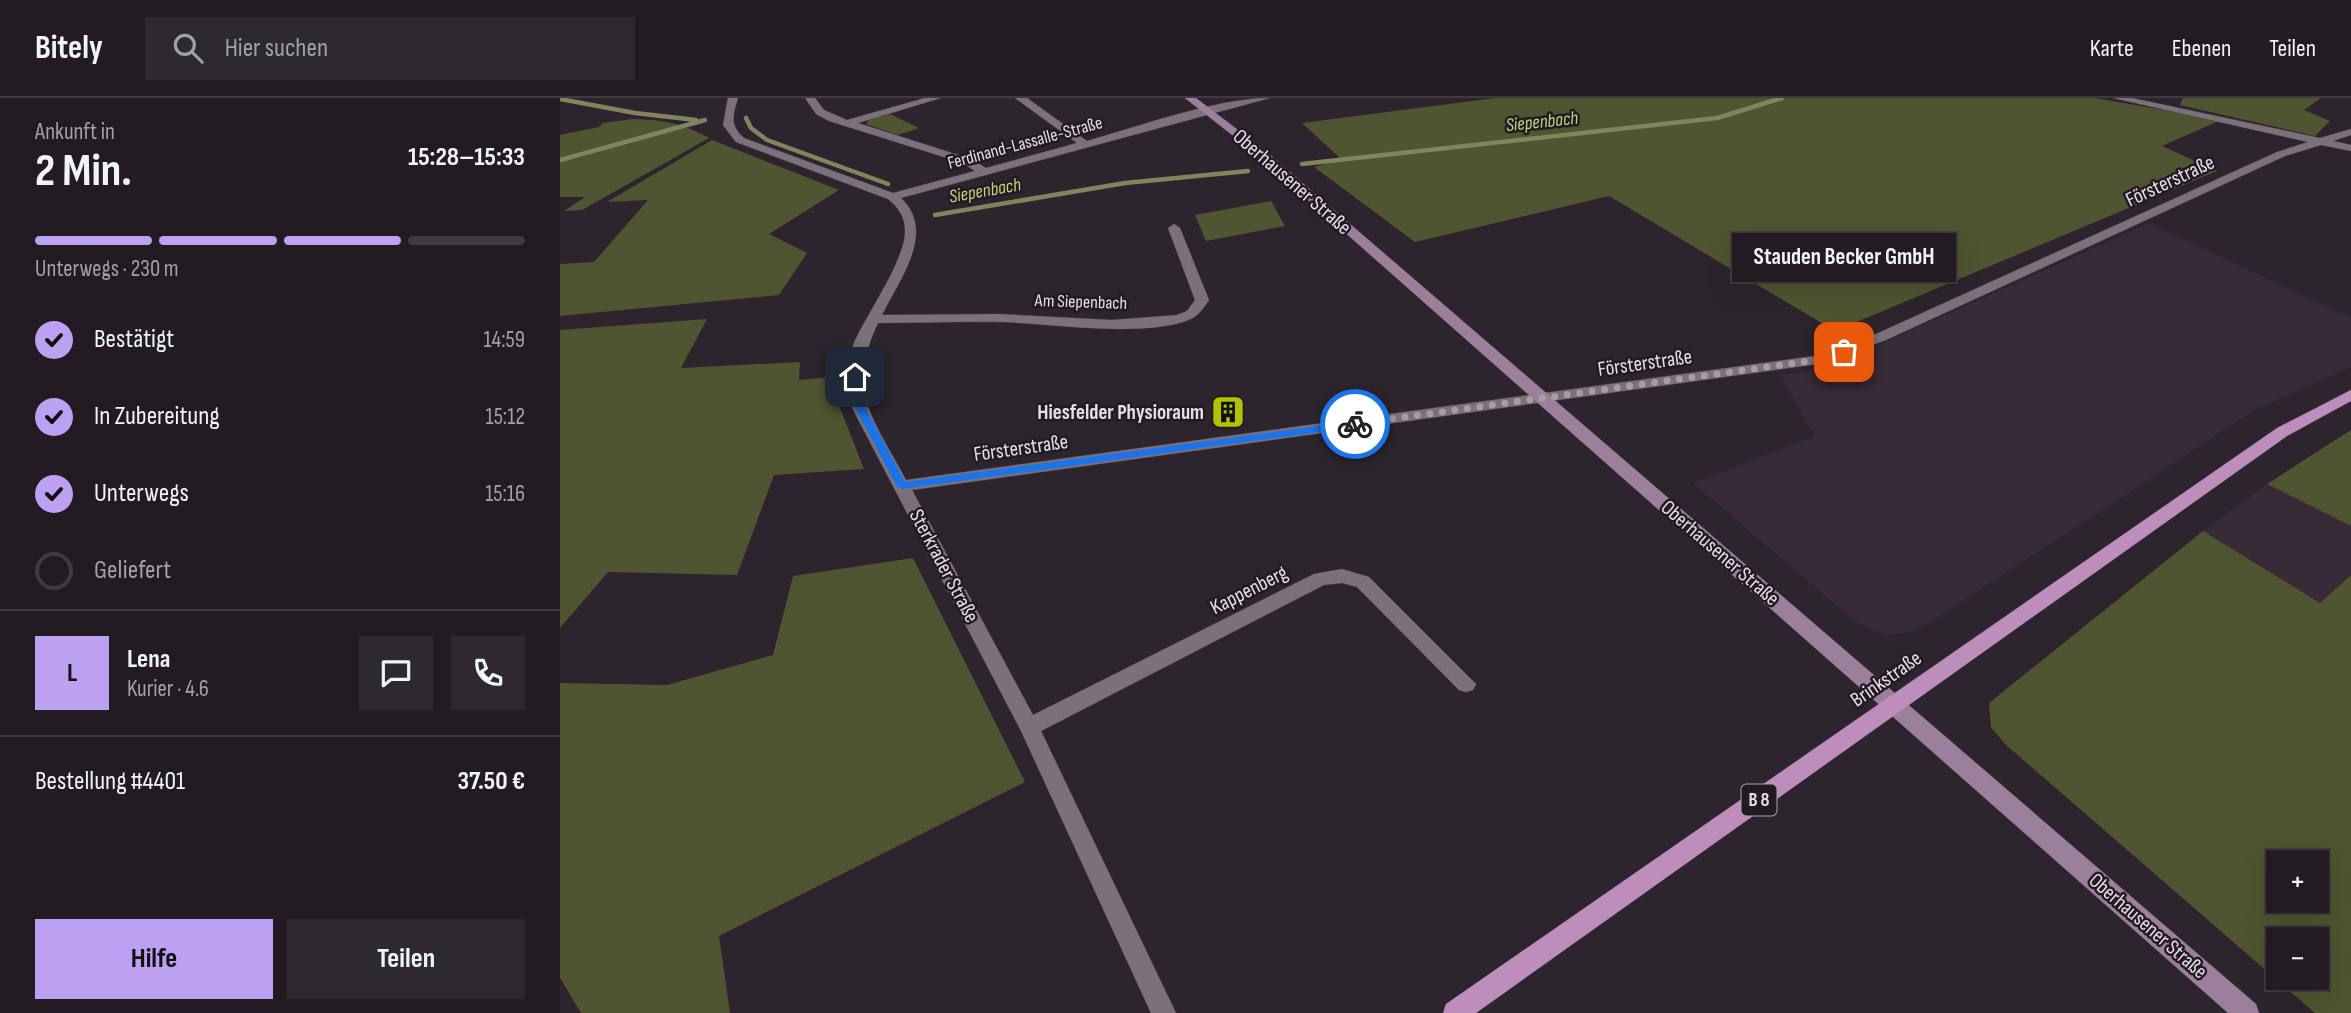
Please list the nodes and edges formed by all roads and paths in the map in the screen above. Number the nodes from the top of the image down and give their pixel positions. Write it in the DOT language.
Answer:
graph roads {
  1 [pos="733,98"];
  2 [pos="810,98"];
  3 [pos="936,98"];
  4 [pos="1020,98"];
  5 [pos="1190,98"];
  6 [pos="1265,98"];
  7 [pos="2118,98"];
  8 [pos="1208,111"];
  9 [pos="847,123"];
  10 [pos="2351,132"];
  11 [pos="2318,141"];
  12 [pos="1085,144"];
  13 [pos="2351,148"];
  14 [pos="985,172"];
  15 [pos="892,197"];
  16 [pos="1174,228"];
  17 [pos="874,319"];
  18 [pos="2351,395"];
  19 [pos="1541,398"];
  20 [pos="902,486"];
  21 [pos="1466,684"];
  22 [pos="1896,705"];
  23 [pos="1029,727"];
  24 [pos="1164,1013"];
  25 [pos="1455,1013"];
  26 [pos="2247,1013"];
  1 -- 15 [label="street"];
  2 -- 9 [label="street"];
  3 -- 9 [label="street"];
  4 -- 12 [label="street"];
  5 -- 8 [label="main road, Oberhausener Straße"];
  6 -- 8 [label="street, Ferdinand-Lassalle-Straße"];
  7 -- 11 [label="street"];
  8 -- 12 [label="street, Ferdinand-Lassalle-Straße"];
  8 -- 19 [label="main road, Oberhausener Straße"];
  9 -- 14 [label="street"];
  10 -- 11 [label="street, Försterstraße"];
  11 -- 13 [label="street"];
  11 -- 19 [label="street, Försterstraße"];
  12 -- 14 [label="street, Ferdinand-Lassalle-Straße"];
  14 -- 15 [label="street, Ferdinand-Lassalle-Straße"];
  15 -- 17 [label="street, Sterkrader Straße"];
  16 -- 17 [label="street, Am Siepenbach"];
  17 -- 20 [label="street, Sterkrader Straße"];
  18 -- 22 [label="main road, Brinkstraße / B 8"];
  19 -- 20 [label="street, Försterstraße"];
  19 -- 22 [label="main road, Oberhausener Straße"];
  20 -- 23 [label="street, Sterkrader Straße"];
  21 -- 23 [label="street, Kappenberg"];
  22 -- 25 [label="main road, Brinkstraße / B 8"];
  22 -- 26 [label="main road, Oberhausener Straße"];
  23 -- 24 [label="street, Sterkrader Straße"];
}
